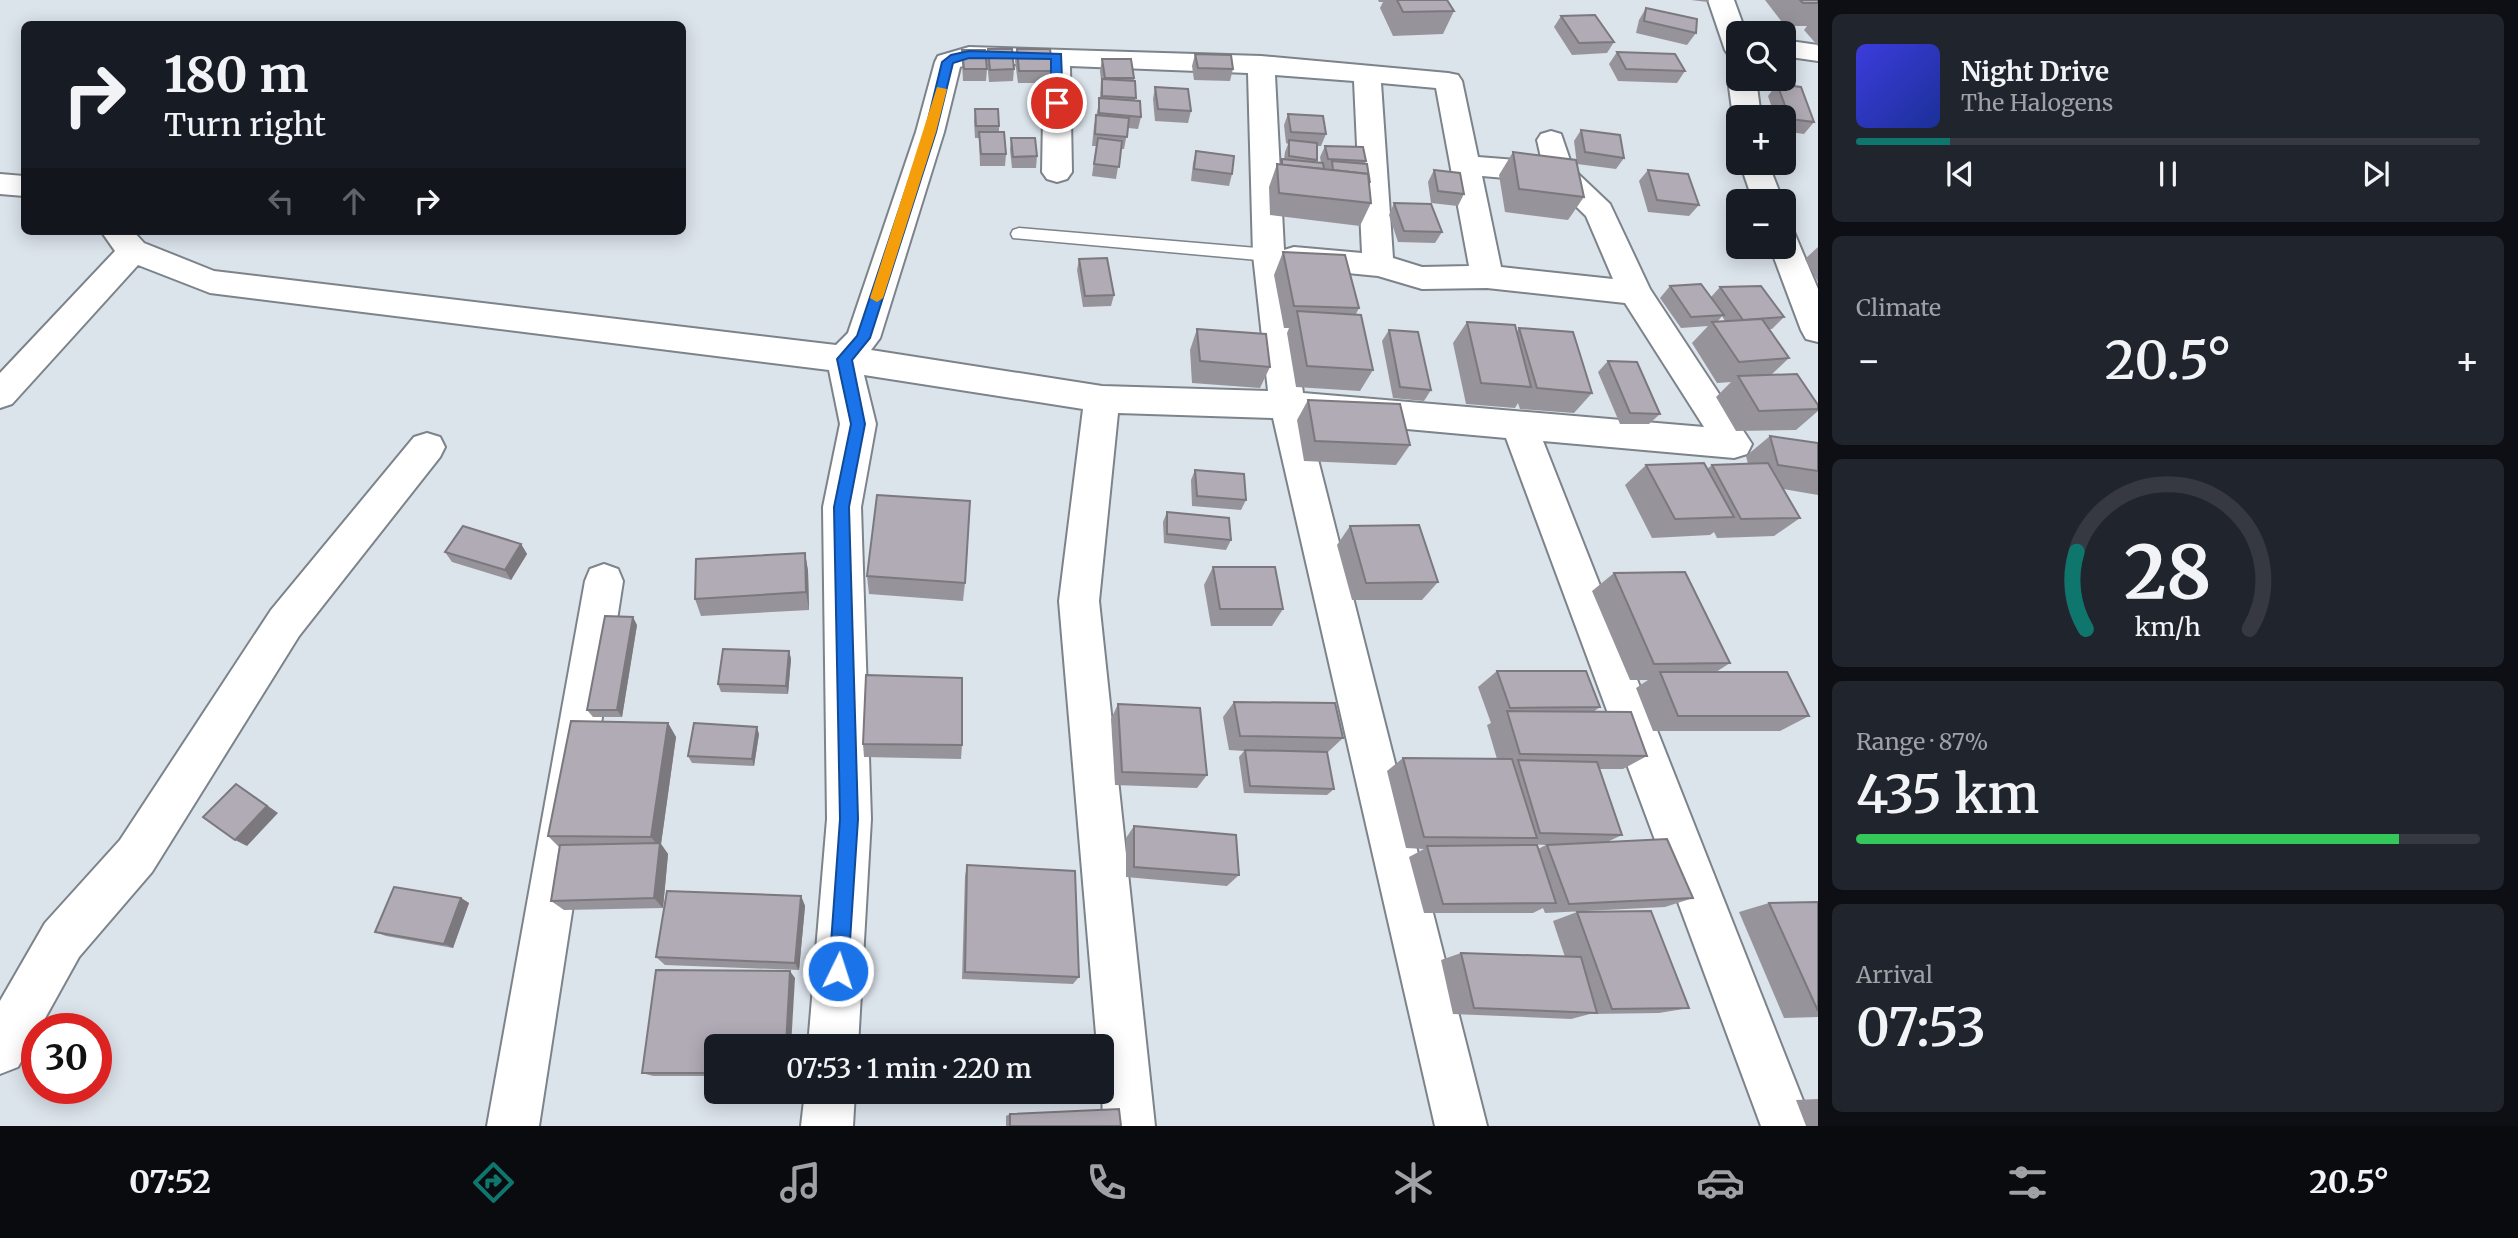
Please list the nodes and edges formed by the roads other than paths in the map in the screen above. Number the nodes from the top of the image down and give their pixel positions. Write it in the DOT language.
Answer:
graph roads {
  1 [pos="1721,0"];
  2 [pos="1727,21"];
  3 [pos="1796,50"];
  4 [pos="1818,53"];
  5 [pos="1057,56"];
  6 [pos="1261,64"];
  7 [pos="1367,73"];
  8 [pos="1550,140"];
  9 [pos="1465,164"];
  10 [pos="1057,172"];
  11 [pos="1559,173"];
  12 [pos="0,184"];
  13 [pos="21,186"];
  14 [pos="1019,234"];
  15 [pos="125,241"];
  16 [pos="1269,256"];
  17 [pos="1790,259"];
  18 [pos="1378,265"];
  19 [pos="1486,276"];
  20 [pos="1635,293"];
  21 [pos="1818,330"];
  22 [pos="844,359"];
  23 [pos="0,395"];
  24 [pos="1102,399"];
  25 [pos="1287,405"];
  26 [pos="1520,427"];
  27 [pos="1734,444"];
  28 [pos="427,447"];
  29 [pos="1770,449"];
  30 [pos="604,581"];
  31 [pos="834,1034"];
  32 [pos="0,1049"];
  33 [pos="829,1104"];
  34 [pos="513,1126"];
  35 [pos="827,1126"];
  36 [pos="1129,1126"];
  37 [pos="1461,1126"];
  38 [pos="1787,1126"];
  1 -- 2 [label="street"];
  3 -- 4 [label="street"];
  5 -- 6 [label="street"];
  5 -- 10 [label="street"];
  5 -- 22 [label="street"];
  6 -- 7 [label="street"];
  6 -- 16 [label="street"];
  7 -- 9 [label="street"];
  7 -- 18 [label="street"];
  8 -- 11 [label="street"];
  9 -- 11 [label="street"];
  9 -- 19 [label="street"];
  11 -- 20 [label="street"];
  12 -- 13 [label="street"];
  14 -- 16 [label="lane"];
  15 -- 22 [label="street"];
  15 -- 23 [label="street"];
  16 -- 18 [label="street"];
  16 -- 25 [label="street"];
  17 -- 21 [label="street"];
  18 -- 19 [label="street"];
  19 -- 20 [label="street"];
  20 -- 27 [label="street"];
  22 -- 24 [label="street"];
  22 -- 31 [label="street"];
  24 -- 25 [label="street"];
  24 -- 36 [label="street"];
  25 -- 26 [label="street"];
  25 -- 37 [label="street"];
  26 -- 27 [label="street"];
  26 -- 38 [label="street"];
  27 -- 29 [label="street"];
  28 -- 32 [label="street"];
  30 -- 34 [label="street"];
  33 -- 35 [label="street"];
}
